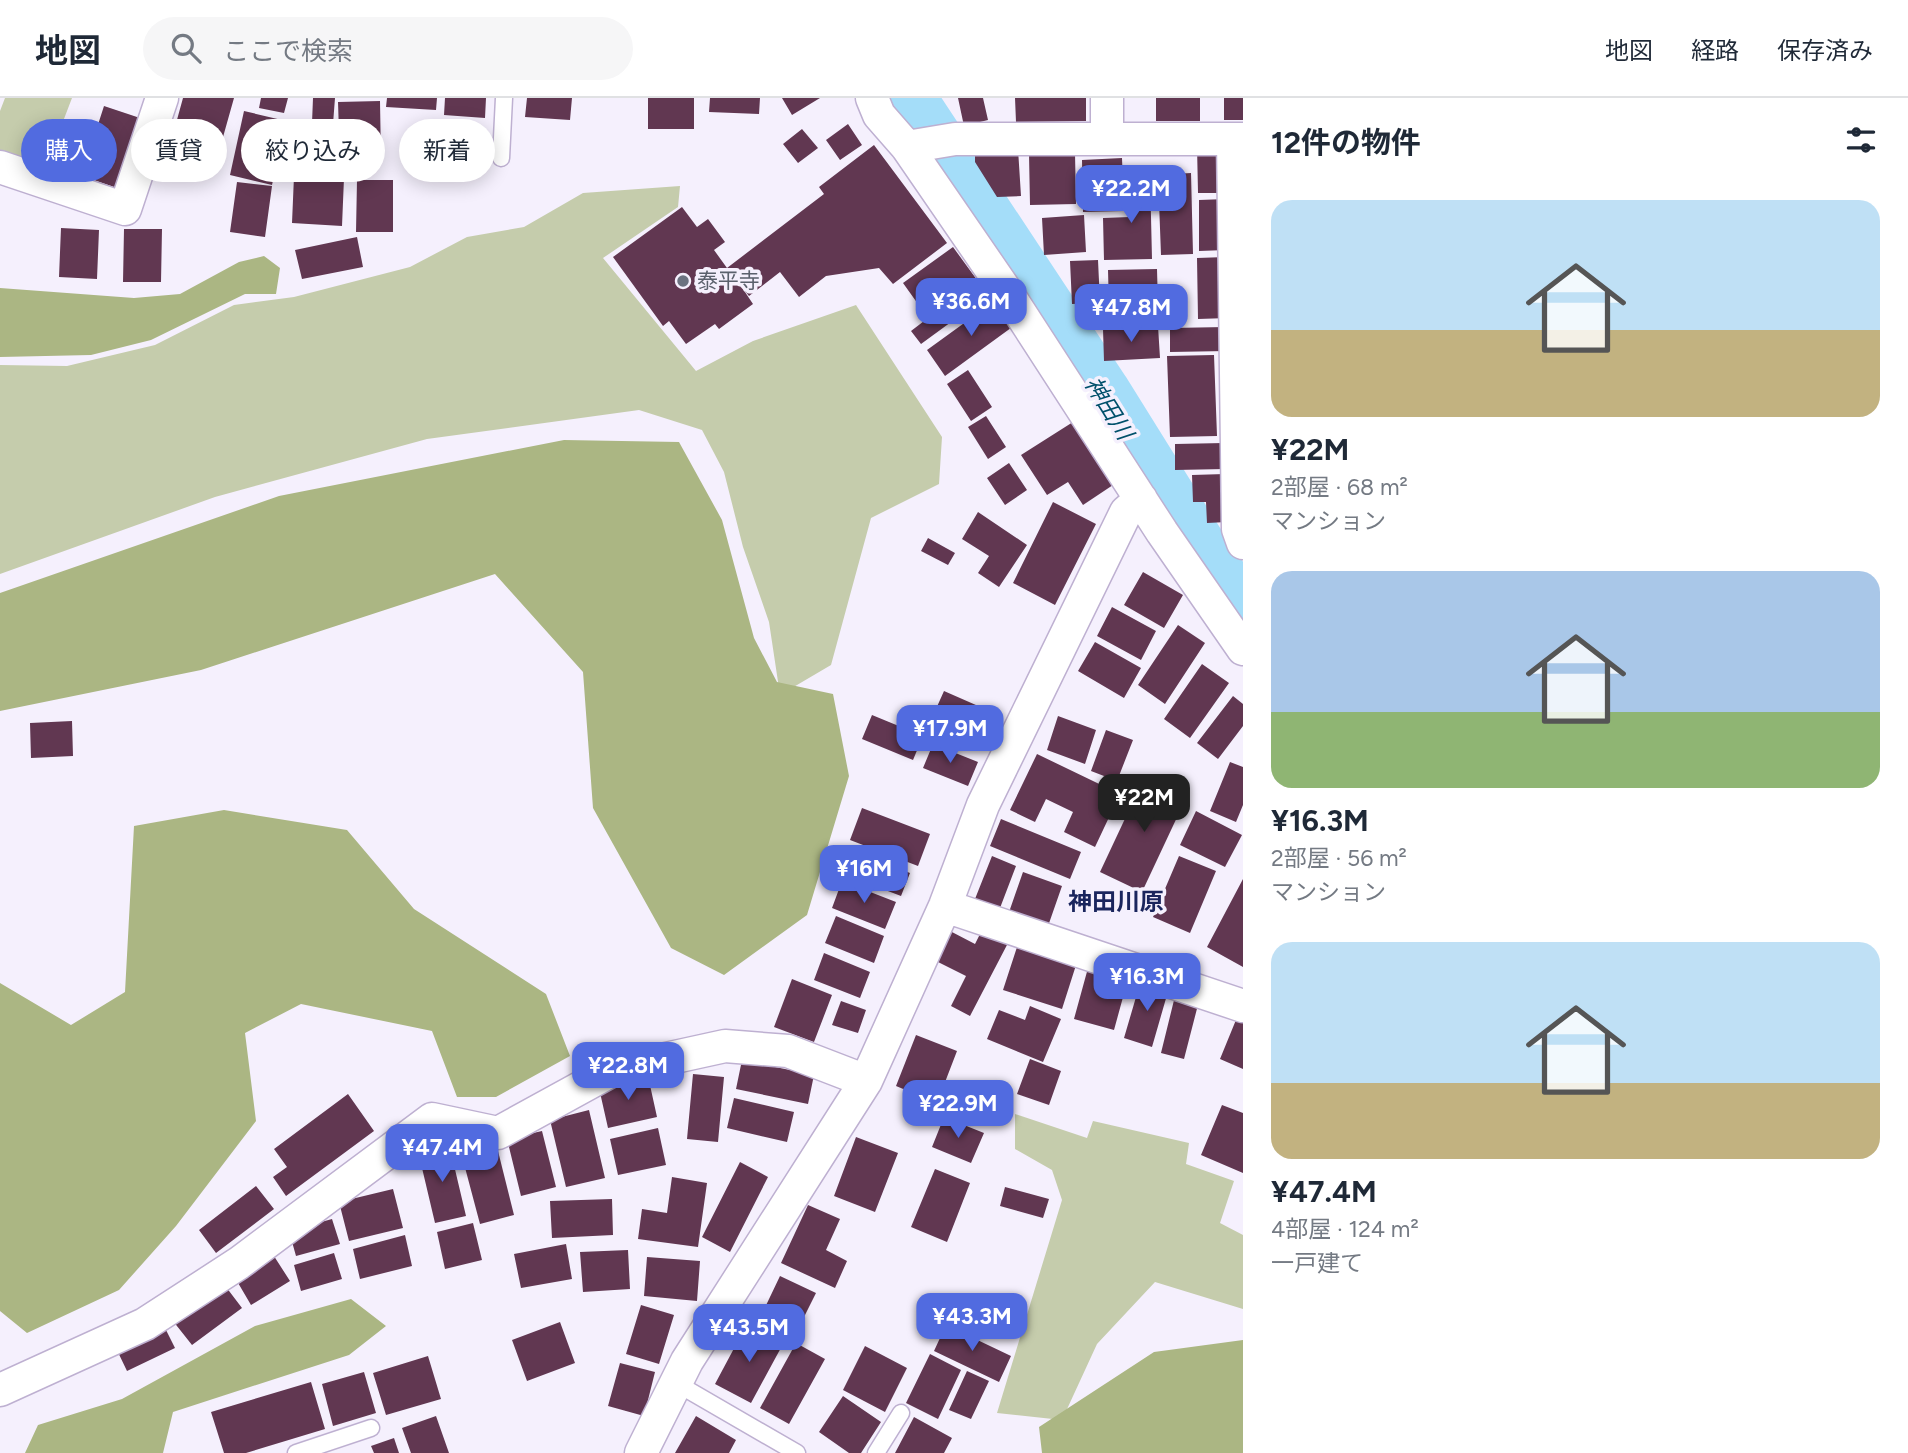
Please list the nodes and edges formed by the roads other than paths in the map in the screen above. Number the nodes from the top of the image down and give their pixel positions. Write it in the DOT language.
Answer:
graph roads {
  1 [pos="162,98"];
  2 [pos="504,98"];
  3 [pos="872,98"];
  4 [pos="1107,98"];
  5 [pos="1107,138"];
  6 [pos="1238,139"];
  7 [pos="922,144"];
  8 [pos="501,158"];
  9 [pos="0,167"];
  10 [pos="1141,499"];
  11 [pos="1243,543"];
  12 [pos="1243,649"];
  13 [pos="945,906"];
  14 [pos="1243,1006"];
  15 [pos="866,1081"];
  16 [pos="676,1382"];
  17 [pos="0,1390"];
  18 [pos="901,1413"];
  19 [pos="371,1428"];
  20 [pos="296,1453"];
  21 [pos="641,1453"];
  22 [pos="797,1453"];
  23 [pos="876,1453"];
  1 -- 9 [label="street"];
  2 -- 8 [label="lane"];
  3 -- 7 [label="street"];
  4 -- 5 [label="street"];
  5 -- 6 [label="street"];
  5 -- 7 [label="street"];
  6 -- 11 [label="street"];
  7 -- 10 [label="street"];
  10 -- 12 [label="street"];
  10 -- 13 [label="street"];
  13 -- 14 [label="street"];
  13 -- 15 [label="street"];
  15 -- 16 [label="street"];
  15 -- 17 [label="street"];
  16 -- 21 [label="street"];
  16 -- 22 [label="lane"];
  18 -- 23 [label="lane"];
  19 -- 20 [label="lane"];
}
